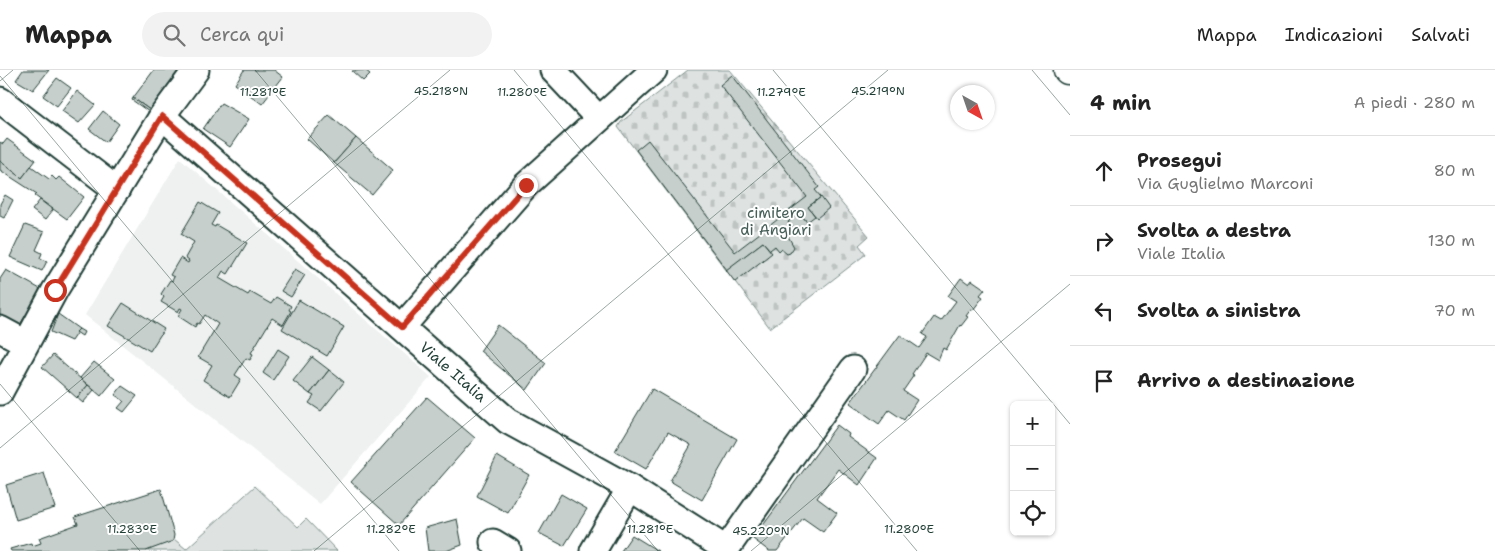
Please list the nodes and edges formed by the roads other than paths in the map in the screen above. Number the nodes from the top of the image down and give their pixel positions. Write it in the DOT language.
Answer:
graph roads {
  1 [pos="196,70"];
  2 [pos="553,70"];
  3 [pos="654,70"];
  4 [pos="0,100"];
  5 [pos="162,116"];
  6 [pos="599,119"];
  7 [pos="117,190"];
  8 [pos="402,327"];
  9 [pos="0,328"];
  10 [pos="26,344"];
  11 [pos="853,370"];
  12 [pos="1,392"];
  13 [pos="630,488"];
  14 [pos="725,550"];
  15 [pos="593,551"];
  1 -- 5 [label="street"];
  2 -- 6 [label="street"];
  3 -- 6 [label="street"];
  4 -- 7 [label="street"];
  5 -- 7 [label="street"];
  5 -- 8 [label="street, Viale Italia"];
  6 -- 8 [label="street"];
  7 -- 10 [label="street"];
  8 -- 13 [label="street, Viale Italia"];
  9 -- 10 [label="street"];
  10 -- 12 [label="street"];
  11 -- 14 [label="street"];
  13 -- 14 [label="street, Viale Italia"];
  13 -- 15 [label="street"];
}
